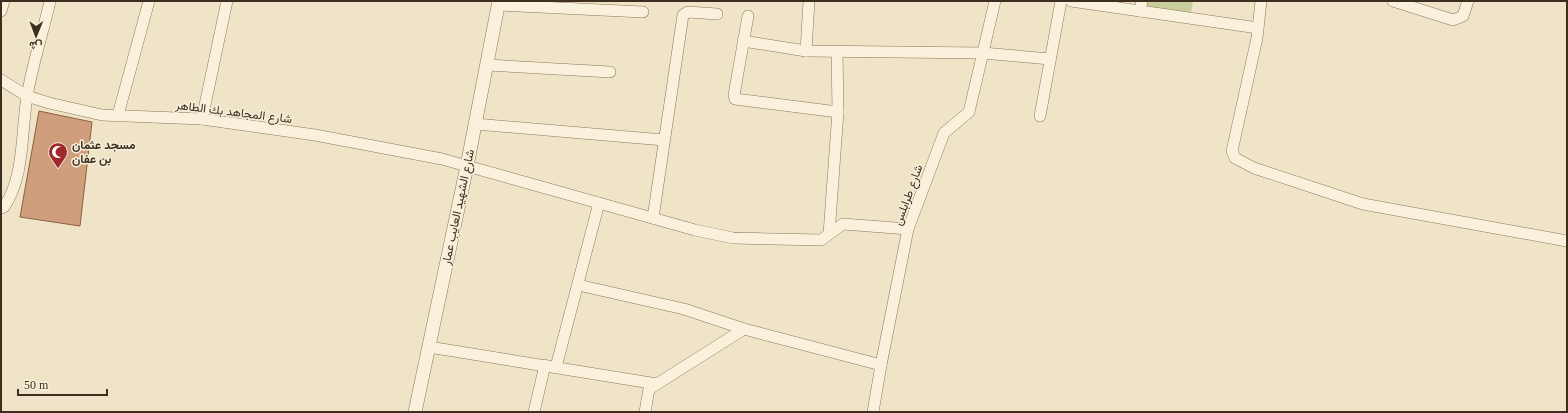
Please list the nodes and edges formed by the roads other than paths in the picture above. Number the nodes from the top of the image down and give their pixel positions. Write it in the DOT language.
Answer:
graph roads {
  1 [pos="50,1"];
  2 [pos="149,1"];
  3 [pos="227,1"];
  4 [pos="808,1"];
  5 [pos="995,1"];
  6 [pos="1062,1"];
  7 [pos="1071,1"];
  8 [pos="1261,1"];
  9 [pos="1393,1"];
  10 [pos="1468,1"];
  11 [pos="499,3"];
  12 [pos="1141,6"];
  13 [pos="643,12"];
  14 [pos="717,14"];
  15 [pos="748,16"];
  16 [pos="1258,28"];
  17 [pos="743,41"];
  18 [pos="806,51"];
  19 [pos="837,51"];
  20 [pos="983,53"];
  21 [pos="1050,59"];
  22 [pos="487,65"];
  23 [pos="610,72"];
  24 [pos="1,80"];
  25 [pos="27,96"];
  26 [pos="838,112"];
  27 [pos="118,115"];
  28 [pos="1040,116"];
  29 [pos="202,119"];
  30 [pos="475,124"];
  31 [pos="664,140"];
  32 [pos="467,166"];
  33 [pos="600,203"];
  34 [pos="1,208"];
  35 [pos="653,218"];
  36 [pos="908,229"];
  37 [pos="829,234"];
  38 [pos="1567,241"];
  39 [pos="578,285"];
  40 [pos="744,329"];
  41 [pos="428,347"];
  42 [pos="881,365"];
  43 [pos="551,366"];
  44 [pos="657,384"];
  45 [pos="415,412"];
  46 [pos="534,412"];
  47 [pos="645,412"];
  48 [pos="874,412"];
  1 -- 25 [label="street"];
  2 -- 27 [label="street"];
  3 -- 29 [label="street"];
  4 -- 18 [label="street"];
  5 -- 20 [label="street, شارع طرابلس"];
  6 -- 21 [label="street"];
  7 -- 12 [label="street"];
  8 -- 16 [label="street"];
  9 -- 10 [label="street"];
  11 -- 13 [label="street"];
  11 -- 22 [label="street, شارع الشهيد العايب عمار"];
  12 -- 16 [label="street"];
  14 -- 31 [label="street"];
  15 -- 17 [label="street"];
  16 -- 38 [label="street"];
  17 -- 18 [label="street"];
  17 -- 26 [label="street"];
  18 -- 19 [label="street"];
  19 -- 20 [label="street"];
  19 -- 26 [label="street"];
  20 -- 21 [label="street"];
  20 -- 36 [label="street, شارع طرابلس"];
  21 -- 28 [label="street"];
  22 -- 23 [label="street"];
  22 -- 30 [label="street, شارع الشهيد العايب عمار"];
  24 -- 25 [label="street, شارع المجاهد بك الطاهر"];
  25 -- 27 [label="street, شارع المجاهد بك الطاهر"];
  25 -- 34 [label="street"];
  26 -- 37 [label="street"];
  27 -- 29 [label="street, شارع المجاهد بك الطاهر"];
  29 -- 32 [label="street, شارع المجاهد بك الطاهر"];
  30 -- 31 [label="street"];
  30 -- 32 [label="street, شارع الشهيد العايب عمار"];
  31 -- 35 [label="street"];
  32 -- 33 [label="street, شارع المجاهد بك الطاهر"];
  32 -- 41 [label="street, شارع الشهيد العايب عمار"];
  33 -- 35 [label="street, شارع المجاهد بك الطاهر"];
  33 -- 39 [label="street"];
  35 -- 37 [label="street, شارع المجاهد بك الطاهر"];
  36 -- 37 [label="street, شارع المجاهد بك الطاهر"];
  36 -- 42 [label="street, شارع طرابلس"];
  39 -- 40 [label="street"];
  39 -- 43 [label="street"];
  40 -- 42 [label="street"];
  40 -- 44 [label="street"];
  41 -- 43 [label="street"];
  41 -- 45 [label="street, شارع الشهيد العايب عمار"];
  42 -- 48 [label="street, شارع طرابلس"];
  43 -- 44 [label="street"];
  43 -- 46 [label="street"];
  44 -- 47 [label="street"];
}
